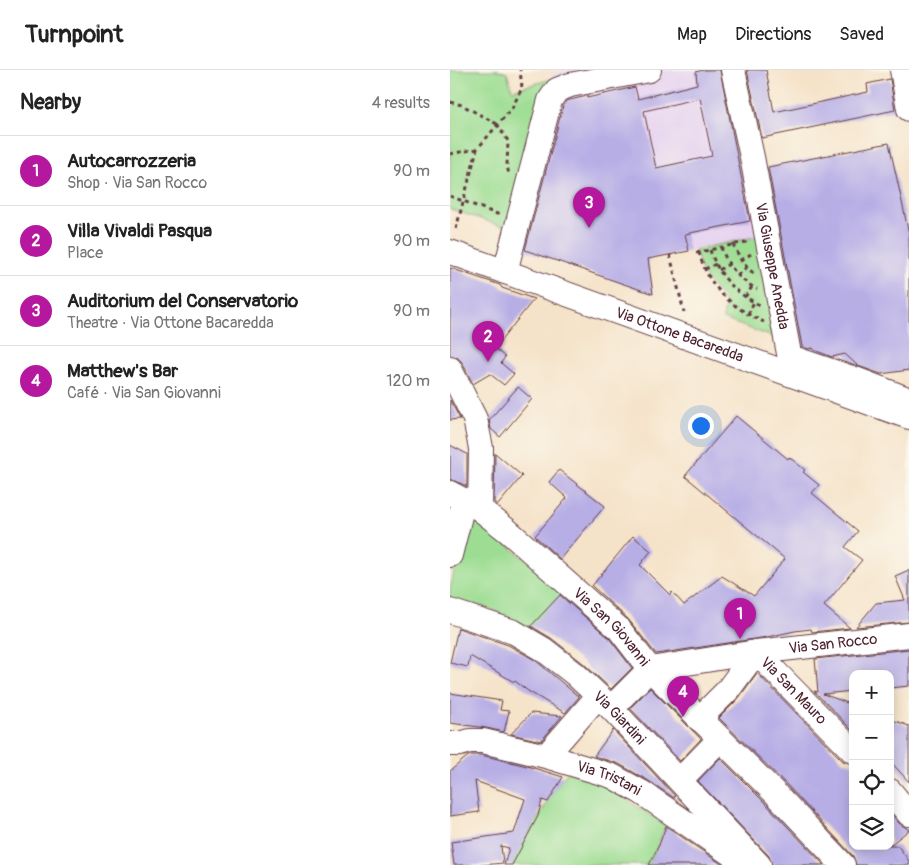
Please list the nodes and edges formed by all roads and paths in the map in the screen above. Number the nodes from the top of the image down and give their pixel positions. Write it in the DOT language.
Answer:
graph roads {
  1 [pos="520,70"];
  2 [pos="649,70"];
  3 [pos="733,70"];
  4 [pos="902,70"];
  5 [pos="450,102"];
  6 [pos="909,106"];
  7 [pos="497,124"];
  8 [pos="478,149"];
  9 [pos="450,154"];
  10 [pos="511,183"];
  11 [pos="450,196"];
  12 [pos="464,202"];
  13 [pos="507,211"];
  14 [pos="453,234"];
  15 [pos="733,244"];
  16 [pos="721,247"];
  17 [pos="710,250"];
  18 [pos="450,252"];
  19 [pos="670,255"];
  20 [pos="741,260"];
  21 [pos="716,264"];
  22 [pos="729,264"];
  23 [pos="507,266"];
  24 [pos="747,268"];
  25 [pos="705,269"];
  26 [pos="719,270"];
  27 [pos="738,275"];
  28 [pos="759,278"];
  29 [pos="752,287"];
  30 [pos="761,291"];
  31 [pos="745,297"];
  32 [pos="754,302"];
  33 [pos="764,306"];
  34 [pos="684,312"];
  35 [pos="748,314"];
  36 [pos="766,323"];
  37 [pos="791,366"];
  38 [pos="450,369"];
  39 [pos="909,400"];
  40 [pos="909,417"];
  41 [pos="464,501"];
  42 [pos="450,555"];
  43 [pos="450,611"];
  44 [pos="909,635"];
  45 [pos="756,652"];
  46 [pos="650,669"];
  47 [pos="605,702"];
  48 [pos="699,719"];
  49 [pos="719,740"];
  50 [pos="453,747"];
  51 [pos="849,747"];
  52 [pos="546,756"];
  53 [pos="680,780"];
  54 [pos="894,796"];
  55 [pos="909,814"];
  56 [pos="748,865"];
  57 [pos="759,865"];
  58 [pos="843,865"];
  1 -- 7 [label="path"];
  2 -- 23 [label="street"];
  3 -- 37 [label="street, Via Giuseppe Anedda"];
  4 -- 6 [label="street"];
  5 -- 7 [label="path"];
  7 -- 8 [label="path"];
  7 -- 10 [label="path"];
  8 -- 9 [label="path"];
  8 -- 12 [label="path"];
  11 -- 12 [label="path"];
  12 -- 13 [label="path"];
  12 -- 14 [label="path"];
  14 -- 23 [label="street, Via Ottone Bacaredda"];
  15 -- 16 [label="path"];
  15 -- 20 [label="path"];
  15 -- 20 [label="path"];
  16 -- 17 [label="path"];
  16 -- 22 [label="path"];
  17 -- 21 [label="path"];
  17 -- 25 [label="path"];
  18 -- 23 [label="street, Via Ottone Bacaredda"];
  19 -- 34 [label="path"];
  20 -- 24 [label="path"];
  21 -- 25 [label="path"];
  21 -- 26 [label="path"];
  22 -- 26 [label="path"];
  22 -- 27 [label="path"];
  23 -- 37 [label="street, Via Ottone Bacaredda"];
  24 -- 27 [label="path"];
  24 -- 28 [label="path"];
  25 -- 35 [label="path"];
  26 -- 31 [label="path"];
  27 -- 29 [label="path"];
  29 -- 30 [label="path"];
  29 -- 31 [label="path"];
  31 -- 32 [label="path"];
  32 -- 33 [label="path"];
  32 -- 35 [label="path"];
  35 -- 36 [label="path"];
  37 -- 39 [label="street, Via Ottone Bacaredda"];
  37 -- 40 [label="street, Via Ottone Bacaredda"];
  38 -- 41 [label="street"];
  41 -- 42 [label="street"];
  41 -- 46 [label="street, Via San Giovanni"];
  43 -- 47 [label="street, Via Giardini"];
  44 -- 45 [label="street, Via San Rocco"];
  45 -- 46 [label="street, Via San Rocco"];
  45 -- 48 [label="street"];
  45 -- 51 [label="street, Via San Mauro"];
  46 -- 47 [label="street"];
  46 -- 48 [label="street, Via San Giovanni"];
  47 -- 52 [label="street"];
  47 -- 53 [label="street, Via Giardini"];
  48 -- 49 [label="street, Via San Giovanni"];
  49 -- 53 [label="street"];
  49 -- 58 [label="street, Via San Giovanni"];
  50 -- 52 [label="street, Via Tristani"];
  52 -- 56 [label="street, Via Tristani"];
  53 -- 57 [label="street, Via Giardini"];
  54 -- 55 [label="street"];
}
